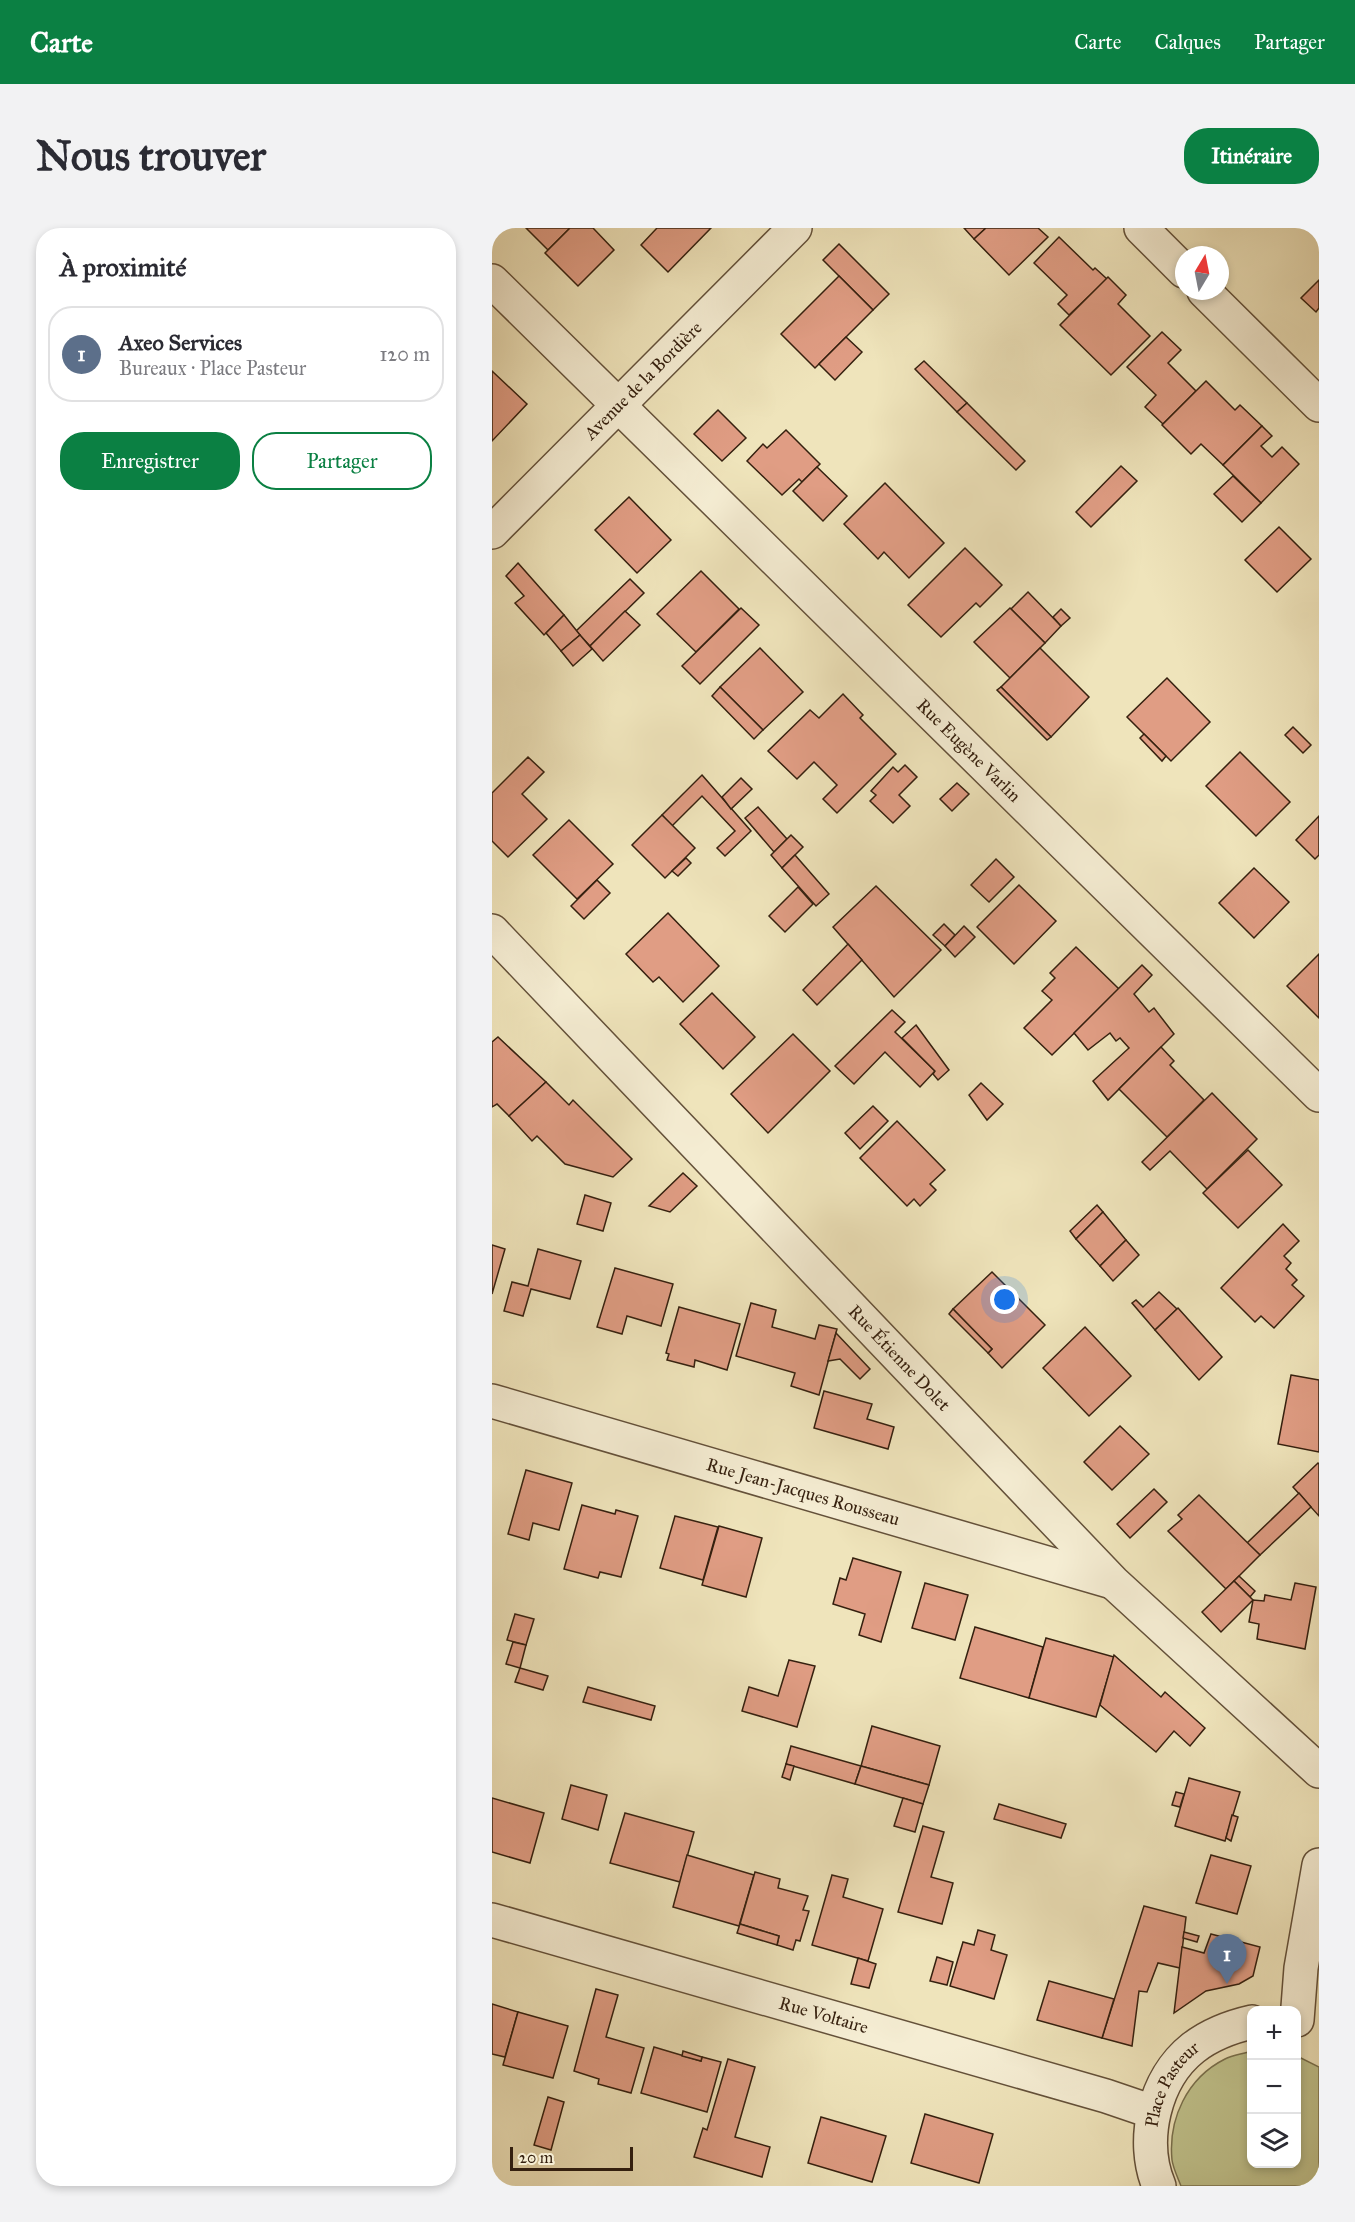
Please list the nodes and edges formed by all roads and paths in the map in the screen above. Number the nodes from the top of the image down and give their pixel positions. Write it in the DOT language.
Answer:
graph roads {
  1 [pos="795,228"];
  2 [pos="1141,228"];
  3 [pos="1175,262"];
  4 [pos="492,281"];
  5 [pos="1213,300"];
  6 [pos="618,405"];
  7 [pos="1319,405"];
  8 [pos="492,532"];
  9 [pos="492,931"];
  10 [pos="1319,1095"];
  11 [pos="492,1401"];
  12 [pos="1113,1582"];
  13 [pos="1319,1771"];
  14 [pos="1319,1865"];
  15 [pos="492,1920"];
  16 [pos="1247,2023"];
  17 [pos="1304,2023"];
  18 [pos="1154,2112"];
  19 [pos="1158,2186"];
  1 -- 6 [label="street, Avenue de la Bordière"];
  2 -- 3 [label="street"];
  4 -- 6 [label="street, Rue Eugène Varlin"];
  5 -- 7 [label="street"];
  6 -- 8 [label="street, Avenue de la Bordière"];
  6 -- 10 [label="street, Rue Eugène Varlin"];
  9 -- 12 [label="street, Rue Étienne Dolet"];
  11 -- 12 [label="street, Rue Jean-Jacques Rousseau"];
  12 -- 13 [label="street, Rue Étienne Dolet"];
  14 -- 17 [label="street"];
  15 -- 18 [label="street, Rue Voltaire"];
  16 -- 18 [label="street, Place Pasteur"];
  18 -- 19 [label="street, Place Pasteur"];
}
